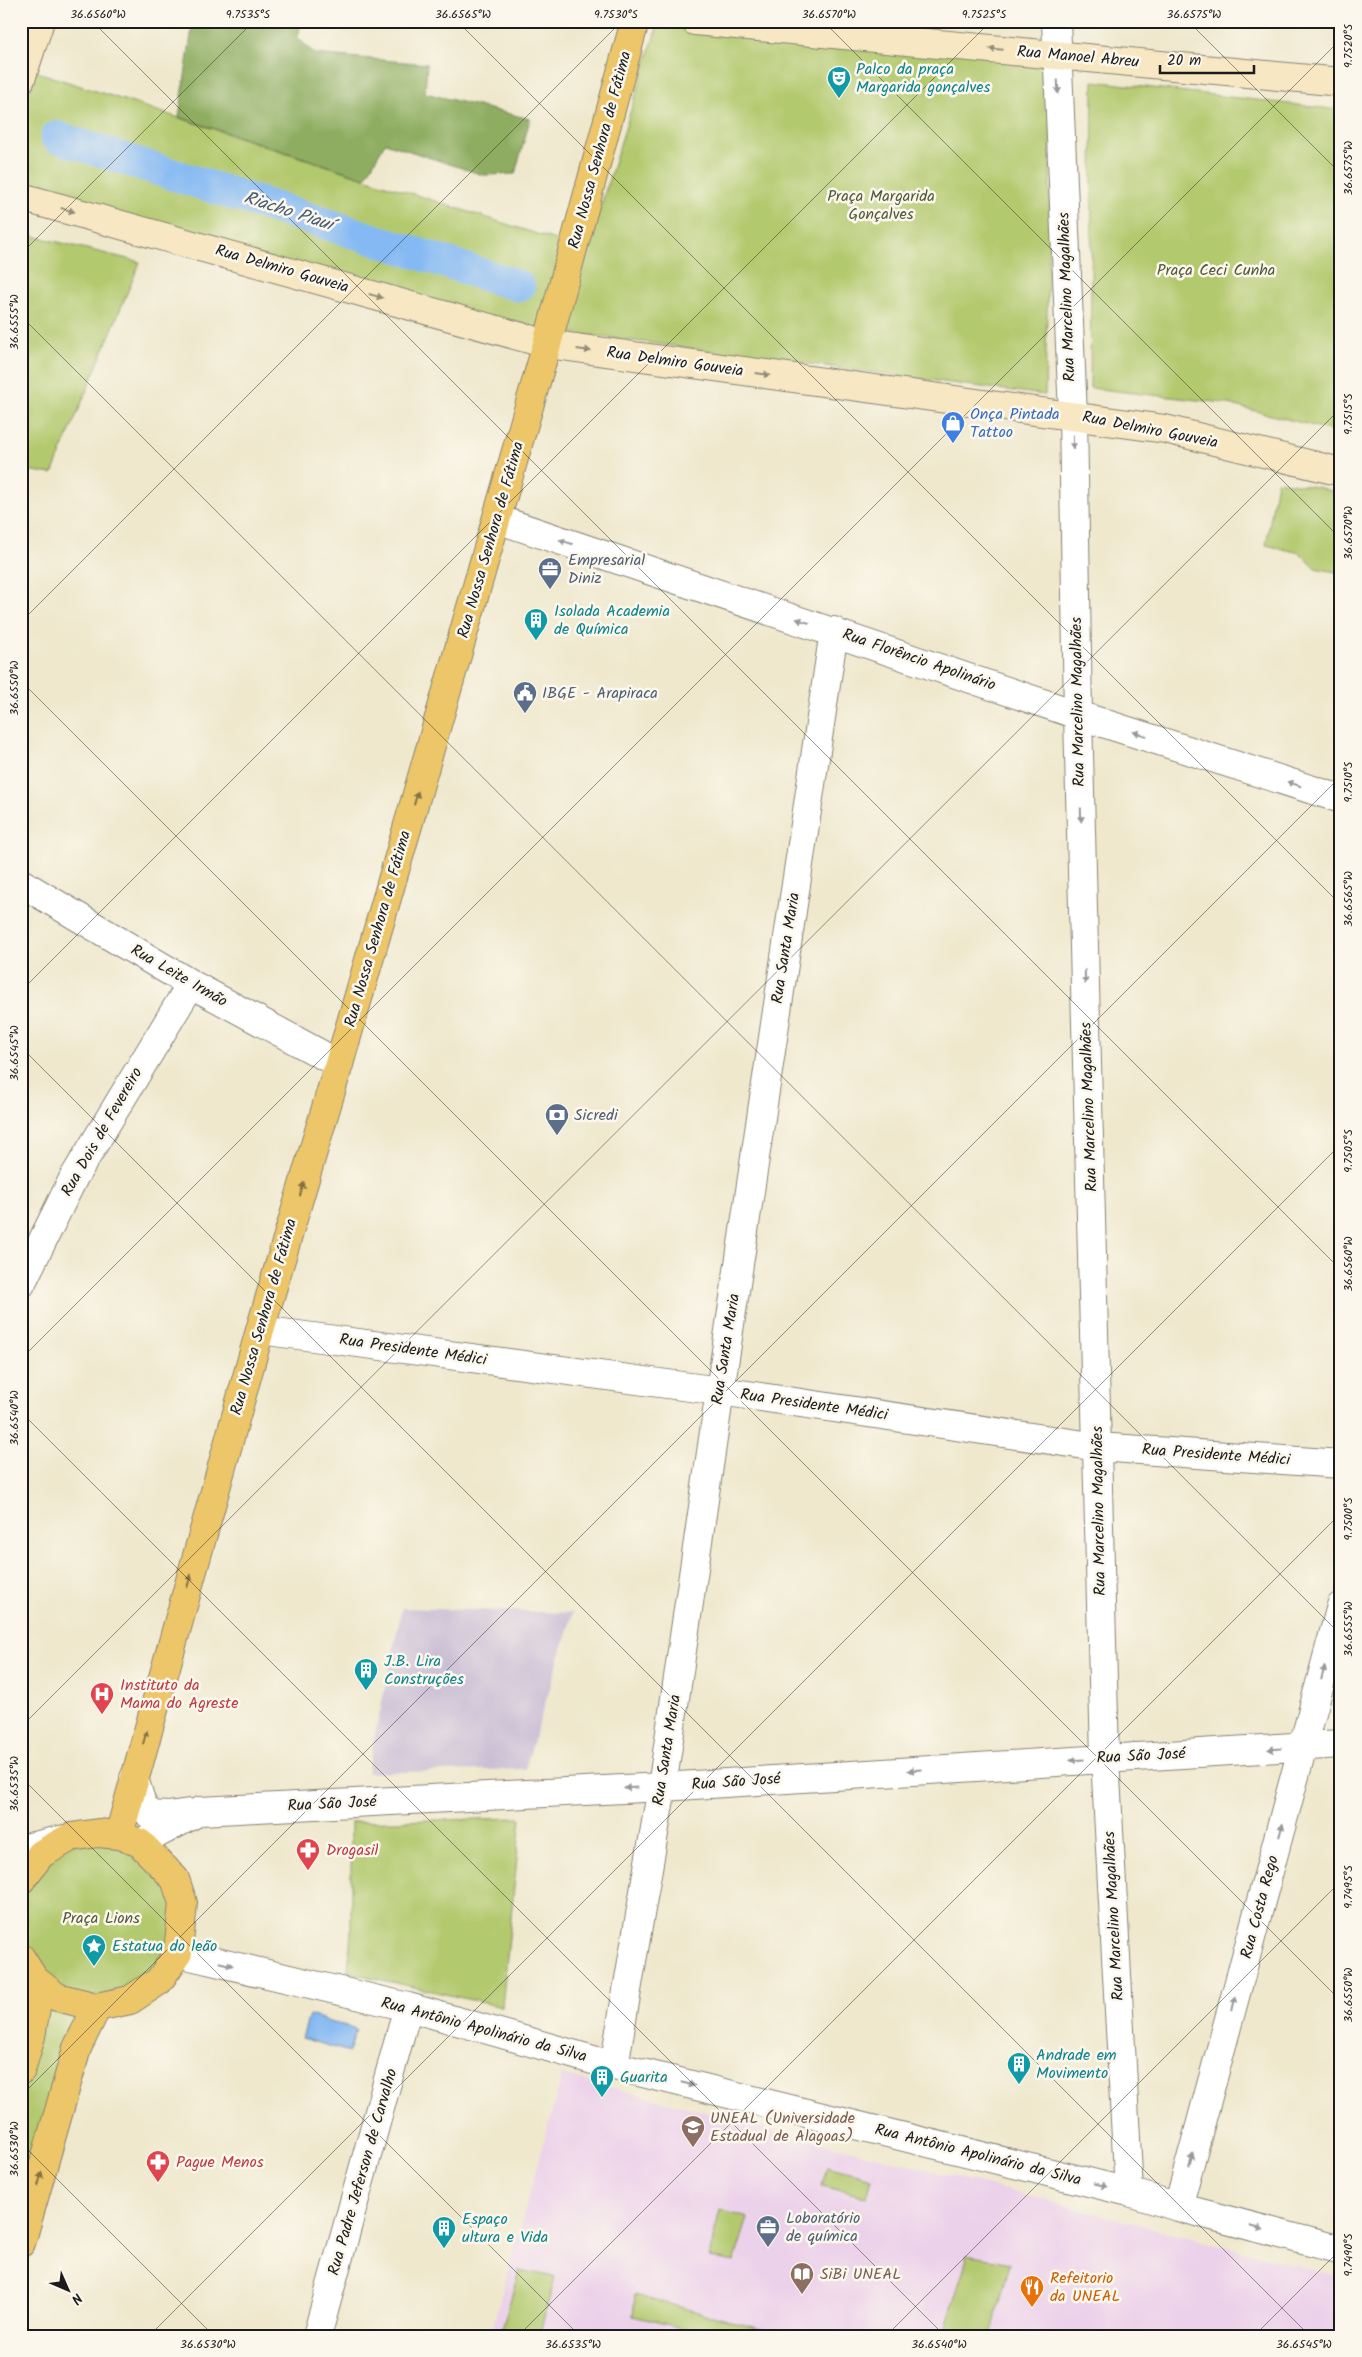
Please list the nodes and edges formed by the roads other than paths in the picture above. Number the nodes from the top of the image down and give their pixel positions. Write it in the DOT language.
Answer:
graph roads {
  1 [pos="40,21"];
  2 [pos="635,21"];
  3 [pos="696,21"];
  4 [pos="1056,21"];
  5 [pos="1057,55"];
  6 [pos="21,79"];
  7 [pos="1341,82"];
  8 [pos="21,196"];
  9 [pos="547,344"];
  10 [pos="1072,415"];
  11 [pos="1341,472"];
  12 [pos="497,519"];
  13 [pos="834,631"];
  14 [pos="1078,714"];
  15 [pos="1341,799"];
  16 [pos="21,883"];
  17 [pos="191,984"];
  18 [pos="339,1064"];
  19 [pos="21,1284"];
  20 [pos="260,1330"];
  21 [pos="720,1391"];
  22 [pos="1098,1448"];
  23 [pos="1341,1464"];
  24 [pos="1341,1606"];
  25 [pos="1341,1744"];
  26 [pos="1304,1747"];
  27 [pos="1106,1758"];
  28 [pos="134,1778"];
  29 [pos="662,1786"];
  30 [pos="200,1811"];
  31 [pos="71,1837"];
  32 [pos="130,1839"];
  33 [pos="21,1849"];
  34 [pos="21,1880"];
  35 [pos="178,1953"];
  36 [pos="29,1973"];
  37 [pos="97,2007"];
  38 [pos="408,2008"];
  39 [pos="614,2066"];
  40 [pos="21,2070"];
  41 [pos="1129,2192"];
  42 [pos="1178,2207"];
  43 [pos="21,2242"];
  44 [pos="1341,2250"];
  45 [pos="317,2336"];
  1 -- 6 [label="street"];
  2 -- 9 [label="main road, Rua Nossa Senhora de Fátima"];
  5 -- 3 [label="street, Rua Manoel Abreu, one-way"];
  4 -- 5 [label="street, Rua Marcelino Magalhães"];
  5 -- 7 [label="street, Rua Manoel Abreu"];
  5 -- 10 [label="street, Rua Marcelino Magalhães, one-way"];
  8 -- 9 [label="street, Rua Delmiro Gouveia, one-way"];
  9 -- 10 [label="street, Rua Delmiro Gouveia, one-way"];
  9 -- 12 [label="main road, Rua Nossa Senhora de Fátima"];
  10 -- 11 [label="street, Rua Delmiro Gouveia"];
  10 -- 14 [label="street, Rua Marcelino Magalhães, one-way"];
  13 -- 12 [label="street, Rua Florêncio Apolinário, one-way"];
  18 -- 12 [label="main road, Rua Nossa Senhora de Fátima, one-way"];
  13 -- 14 [label="street, Rua Florêncio Apolinário"];
  13 -- 21 [label="street, Rua Santa Maria"];
  15 -- 14 [label="street, Rua Florêncio Apolinário, one-way"];
  14 -- 22 [label="street, Rua Marcelino Magalhães, one-way"];
  16 -- 17 [label="street, Rua Leite Irmão"];
  17 -- 18 [label="street, Rua Leite Irmão"];
  17 -- 19 [label="street, Rua Dois de Fevereiro"];
  20 -- 18 [label="main road, Rua Nossa Senhora de Fátima, one-way"];
  20 -- 21 [label="street, Rua Presidente Médici"];
  28 -- 20 [label="main road, Rua Nossa Senhora de Fátima, one-way"];
  21 -- 22 [label="street, Rua Presidente Médici"];
  21 -- 29 [label="street, Rua Santa Maria"];
  22 -- 23 [label="street, Rua Presidente Médici"];
  22 -- 27 [label="street, Rua Marcelino Magalhães"];
  26 -- 24 [label="street, Rua Costa Rego, one-way"];
  25 -- 26 [label="street, Rua São José"];
  26 -- 27 [label="street, Rua São José, one-way"];
  42 -- 26 [label="street, Rua Costa Rego, one-way"];
  27 -- 29 [label="street, Rua São José, one-way"];
  27 -- 41 [label="street, Rua Marcelino Magalhães"];
  28 -- 30 [label="street"];
  28 -- 32 [label="main road, Rua Nossa Senhora de Fátima"];
  29 -- 30 [label="street, Rua São José, one-way"];
  29 -- 39 [label="street, Rua Santa Maria"];
  30 -- 32 [label="street, Rua São José"];
  31 -- 32 [label="main road"];
  31 -- 33 [label="street"];
  31 -- 34 [label="main road"];
  32 -- 35 [label="main road"];
  35 -- 37 [label="main road"];
  35 -- 38 [label="street, Rua Antônio Apolinário da Silva, one-way"];
  36 -- 37 [label="main road"];
  36 -- 40 [label="main road"];
  43 -- 37 [label="main road, one-way"];
  38 -- 39 [label="street, Rua Antônio Apolinário da Silva"];
  38 -- 45 [label="street, Rua Padre Jeferson de Carvalho"];
  39 -- 41 [label="street, Rua Antônio Apolinário da Silva, one-way"];
  41 -- 42 [label="street, Rua Antônio Apolinário da Silva"];
  42 -- 44 [label="street, Rua Antônio Apolinário da Silva, one-way"];
}
